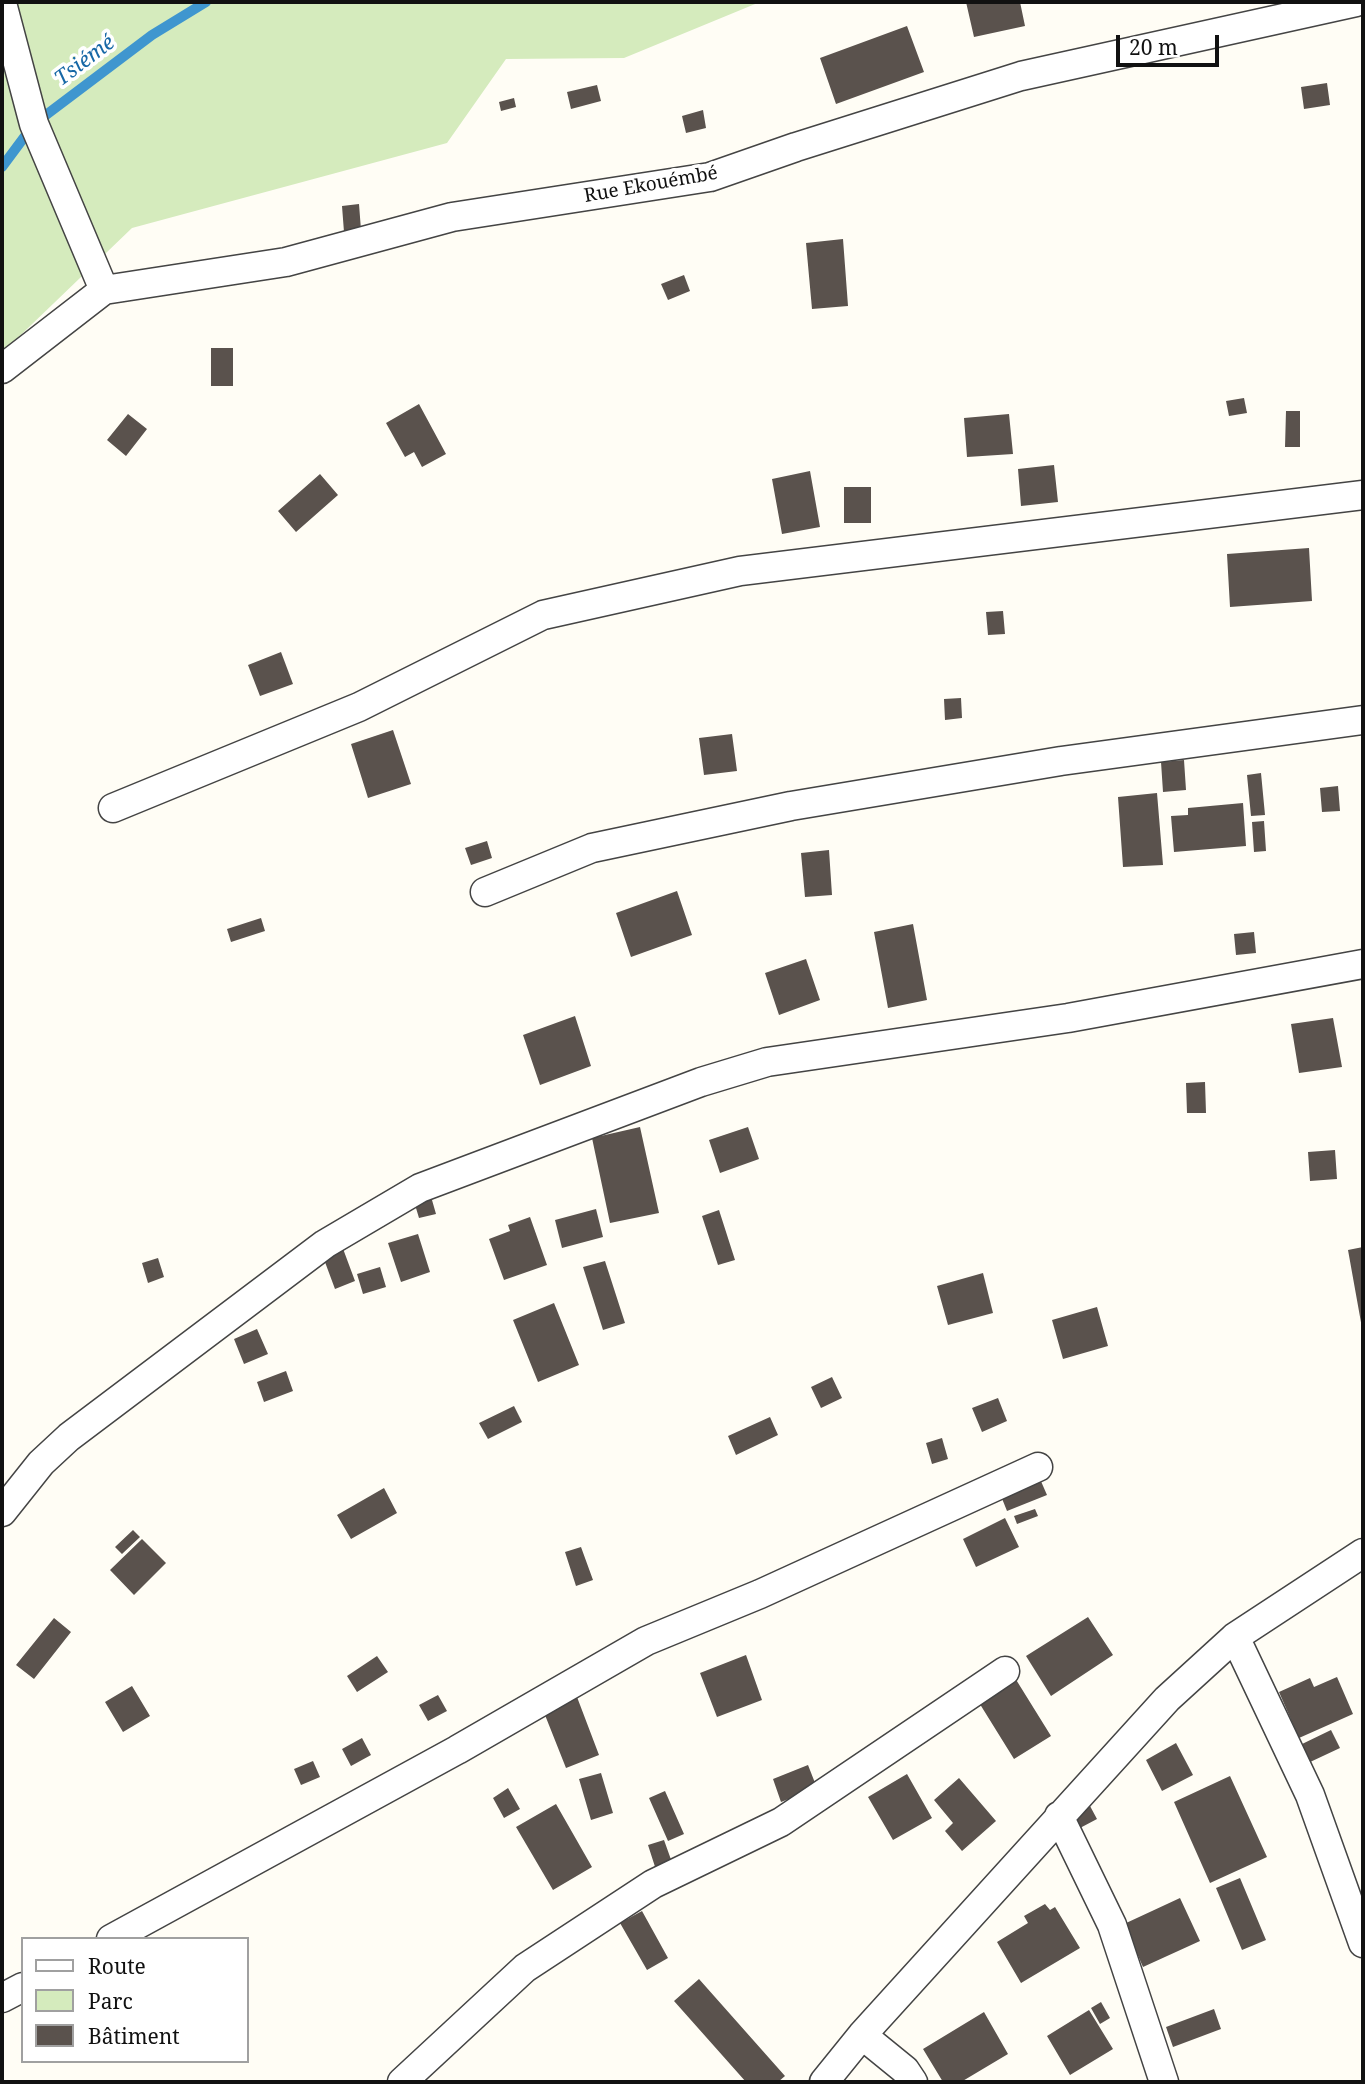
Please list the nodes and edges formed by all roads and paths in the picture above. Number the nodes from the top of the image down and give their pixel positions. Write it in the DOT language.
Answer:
graph roads {
  1 [pos="1356,2"];
  2 [pos="2,3"];
  3 [pos="104,290"];
  4 [pos="2,369"];
  5 [pos="1363,495"];
  6 [pos="1363,720"];
  7 [pos="113,808"];
  8 [pos="485,892"];
  9 [pos="1363,964"];
  10 [pos="1038,1467"];
  11 [pos="2,1512"];
  12 [pos="1363,1553"];
  13 [pos="1235,1637"];
  14 [pos="1005,1671"];
  15 [pos="1059,1816"];
  16 [pos="115,1937"];
  17 [pos="1363,1943"];
  18 [pos="21,1988"];
  19 [pos="2,1998"];
  20 [pos="862,2035"];
  21 [pos="402,2082"];
  22 [pos="824,2082"];
  23 [pos="913,2082"];
  24 [pos="1164,2082"];
  1 -- 3 [label="street, Rue Ekouémbé"];
  2 -- 3 [label="street"];
  3 -- 4 [label="street, Rue Ekouémbé"];
  5 -- 7 [label="street"];
  6 -- 8 [label="street"];
  9 -- 11 [label="street"];
  10 -- 16 [label="street"];
  12 -- 13 [label="street"];
  13 -- 15 [label="street"];
  13 -- 17 [label="street"];
  14 -- 21 [label="street"];
  15 -- 20 [label="street"];
  15 -- 24 [label="street"];
  18 -- 19 [label="street"];
  20 -- 22 [label="street"];
  20 -- 23 [label="street"];
}
